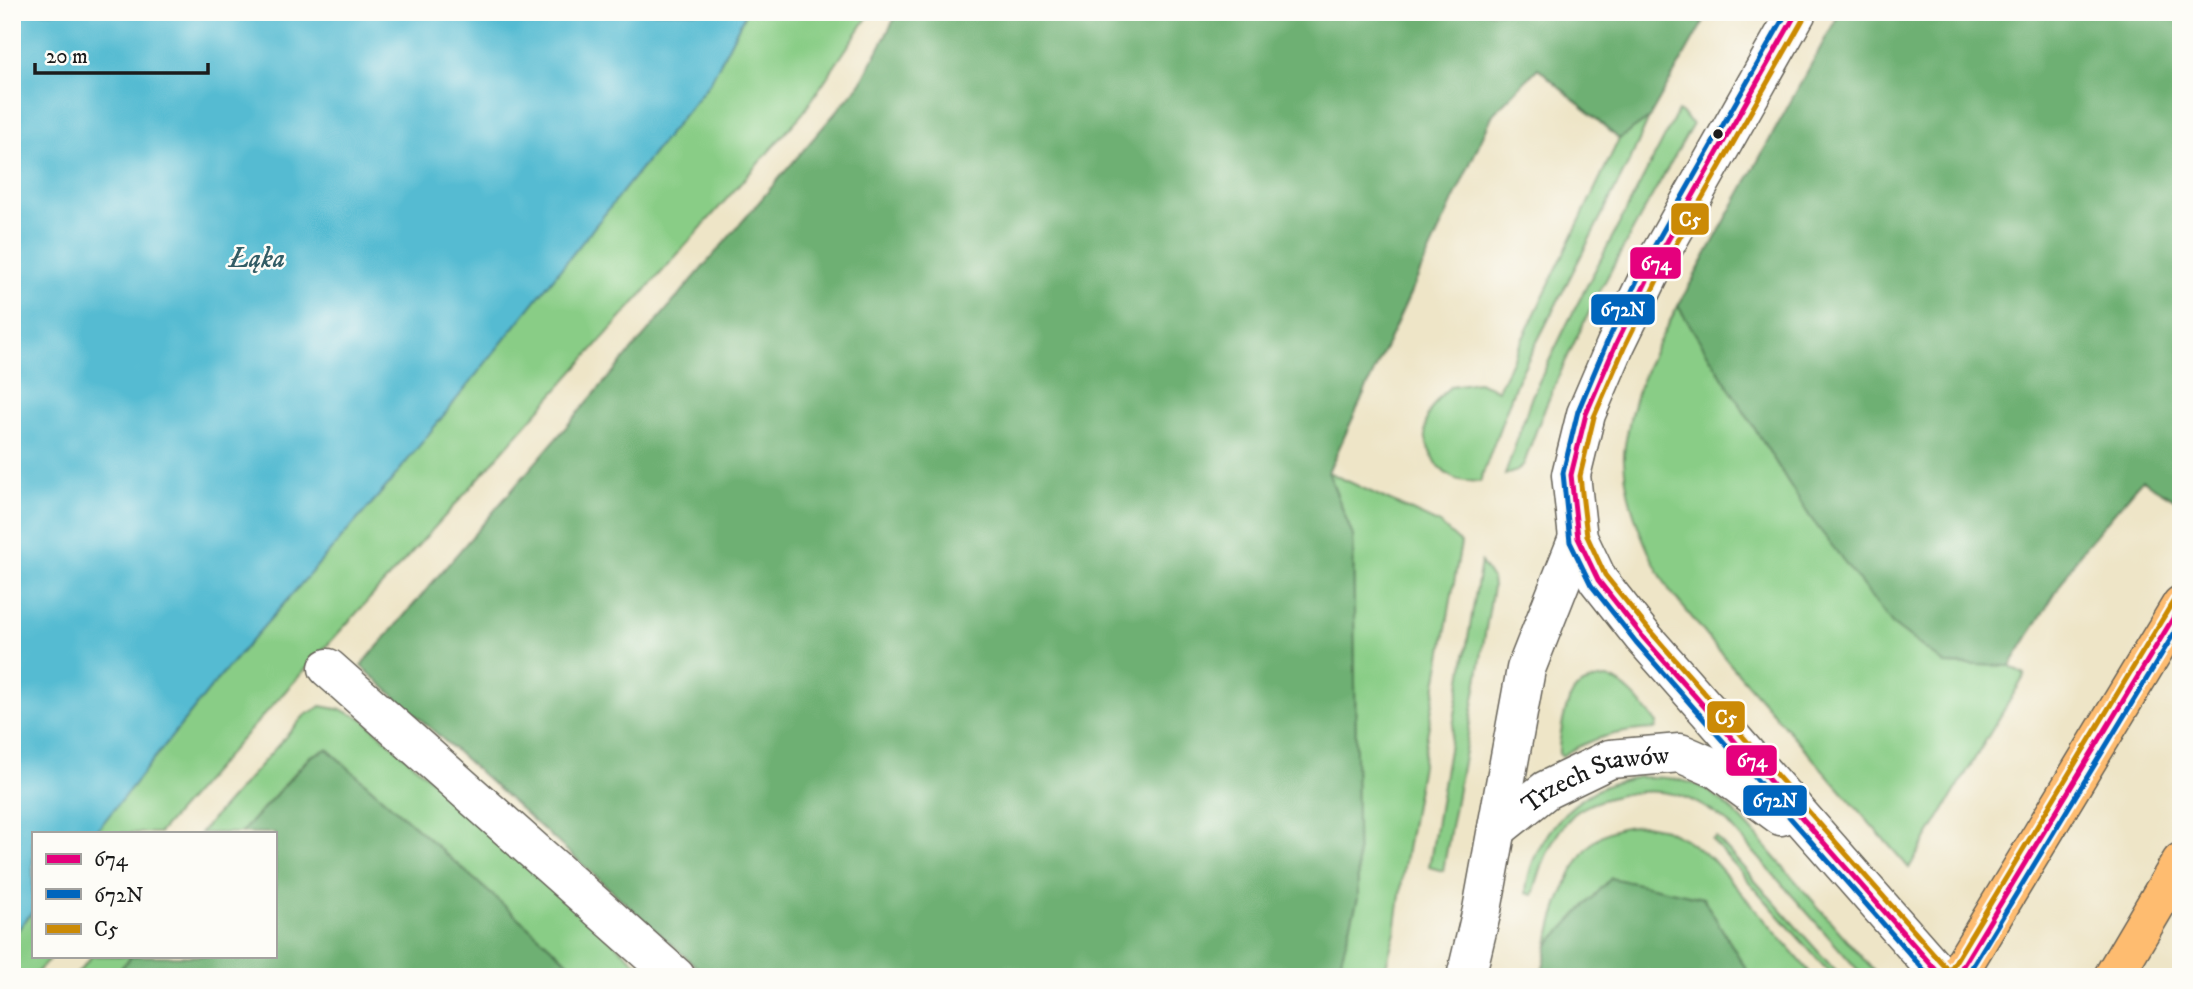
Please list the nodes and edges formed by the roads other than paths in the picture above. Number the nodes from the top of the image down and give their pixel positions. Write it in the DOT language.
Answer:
graph roads {
  1 [pos="1797,12"];
  2 [pos="1578,538"];
  3 [pos="2181,605"];
  4 [pos="328,668"];
  5 [pos="1497,829"];
  6 [pos="1839,858"];
  7 [pos="2181,862"];
  8 [pos="676,977"];
  9 [pos="1466,977"];
  10 [pos="1942,977"];
  11 [pos="1956,977"];
  12 [pos="2113,977"];
  1 -- 2 [label="street, Trzech Stawów"];
  2 -- 5 [label="street, Trzech Stawów"];
  2 -- 6 [label="street, Trzech Stawów"];
  3 -- 11 [label="highway"];
  4 -- 8 [label="street"];
  5 -- 6 [label="street, Trzech Stawów"];
  5 -- 9 [label="street, Trzech Stawów"];
  6 -- 10 [label="street, Trzech Stawów"];
  7 -- 12 [label="highway"];
}
